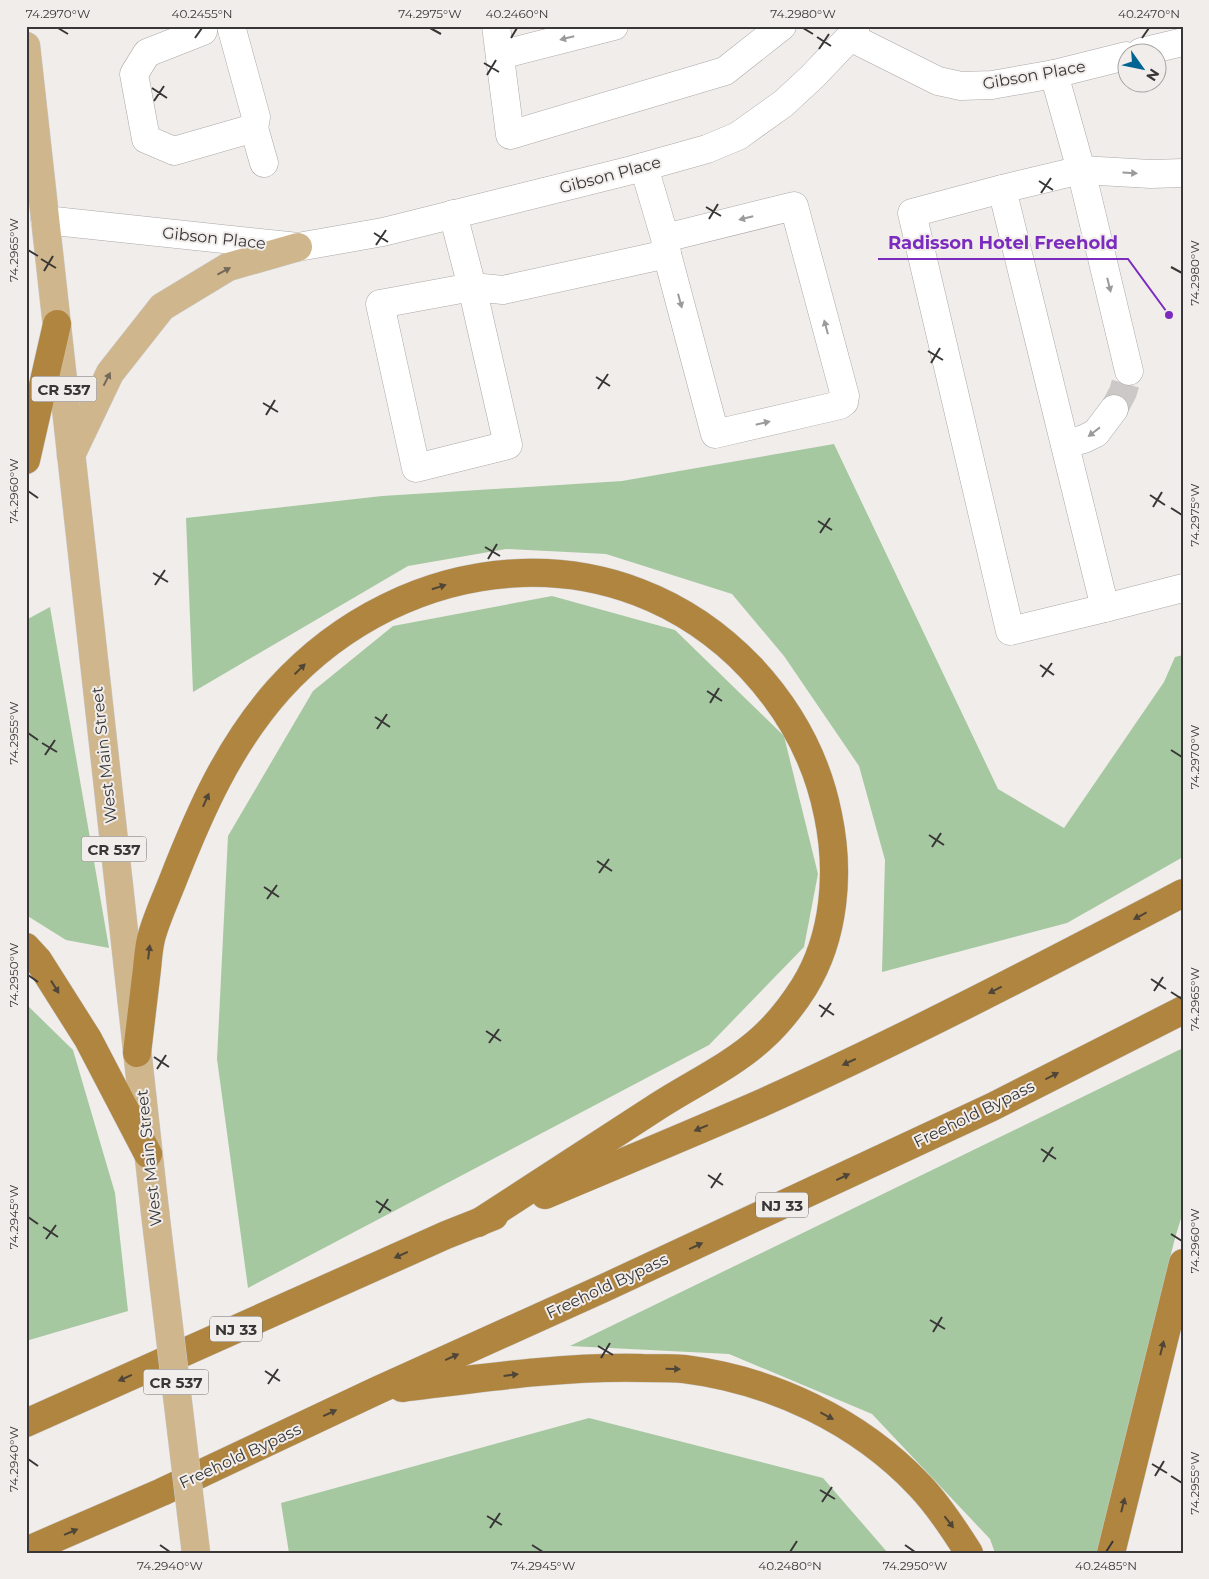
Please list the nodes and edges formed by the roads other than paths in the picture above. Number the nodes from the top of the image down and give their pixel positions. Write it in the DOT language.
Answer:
graph roads {
  1 [pos="231,26"];
  2 [pos="496,26"];
  3 [pos="614,26"];
  4 [pos="782,26"];
  5 [pos="209,28"];
  6 [pos="853,32"];
  7 [pos="1183,42"];
  8 [pos="26,46"];
  9 [pos="1166,46"];
  10 [pos="500,55"];
  11 [pos="1116,58"];
  12 [pos="1054,74"];
  13 [pos="254,128"];
  14 [pos="264,164"];
  15 [pos="644,166"];
  16 [pos="1081,170"];
  17 [pos="1183,173"];
  18 [pos="1002,189"];
  19 [pos="453,214"];
  20 [pos="45,220"];
  21 [pos="666,246"];
  22 [pos="298,247"];
  23 [pos="472,287"];
  24 [pos="57,324"];
  25 [pos="1129,372"];
  26 [pos="1114,408"];
  27 [pos="1065,444"];
  28 [pos="71,455"];
  29 [pos="26,460"];
  30 [pos="1183,588"];
  31 [pos="1105,608"];
  32 [pos="1183,893"];
  33 [pos="26,948"];
  34 [pos="1183,1010"];
  35 [pos="137,1052"];
  36 [pos="148,1154"];
  37 [pos="478,1223"];
  38 [pos="1183,1263"];
  39 [pos="376,1391"];
  40 [pos="26,1423"];
  41 [pos="26,1551"];
  42 [pos="196,1553"];
  43 [pos="969,1553"];
  44 [pos="1111,1553"];
  1 -- 13 [label="street"];
  2 -- 10 [label="street"];
  3 -- 10 [label="street, one-way"];
  4 -- 10 [label="street"];
  5 -- 13 [label="street"];
  6 -- 12 [label="street, Gibson Place"];
  6 -- 15 [label="street, Gibson Place"];
  7 -- 9 [label="street"];
  8 -- 20 [label="main road, West Main Street / CR 537"];
  11 -- 12 [label="street, Gibson Place"];
  12 -- 16 [label="street"];
  13 -- 14 [label="street"];
  15 -- 19 [label="street, Gibson Place"];
  15 -- 21 [label="street"];
  16 -- 17 [label="street, one-way"];
  16 -- 18 [label="street"];
  16 -- 25 [label="street, one-way"];
  18 -- 27 [label="street"];
  18 -- 31 [label="street"];
  19 -- 22 [label="street, Gibson Place"];
  19 -- 23 [label="street"];
  20 -- 22 [label="street, Gibson Place"];
  20 -- 24 [label="main road, West Main Street / CR 537"];
  21 -- 21 [label="street, one-way"];
  21 -- 23 [label="street"];
  28 -- 22 [label="main road, one-way"];
  23 -- 23 [label="street"];
  24 -- 28 [label="main road, West Main Street / CR 537"];
  24 -- 29 [label="highway"];
  26 -- 27 [label="street, one-way"];
  27 -- 31 [label="street"];
  28 -- 35 [label="main road, West Main Street / CR 537"];
  30 -- 31 [label="street"];
  32 -- 37 [label="highway, NJ 33, one-way"];
  33 -- 36 [label="highway, one-way"];
  39 -- 34 [label="highway, Freehold Bypass / NJ 33, one-way"];
  35 -- 36 [label="main road, West Main Street / CR 537"];
  35 -- 37 [label="highway, one-way"];
  36 -- 42 [label="main road, West Main Street / CR 537, bridge"];
  37 -- 40 [label="highway, NJ 33, one-way"];
  44 -- 38 [label="highway, one-way"];
  41 -- 39 [label="highway, Freehold Bypass / NJ 33, one-way"];
  39 -- 43 [label="highway, one-way"];
}
